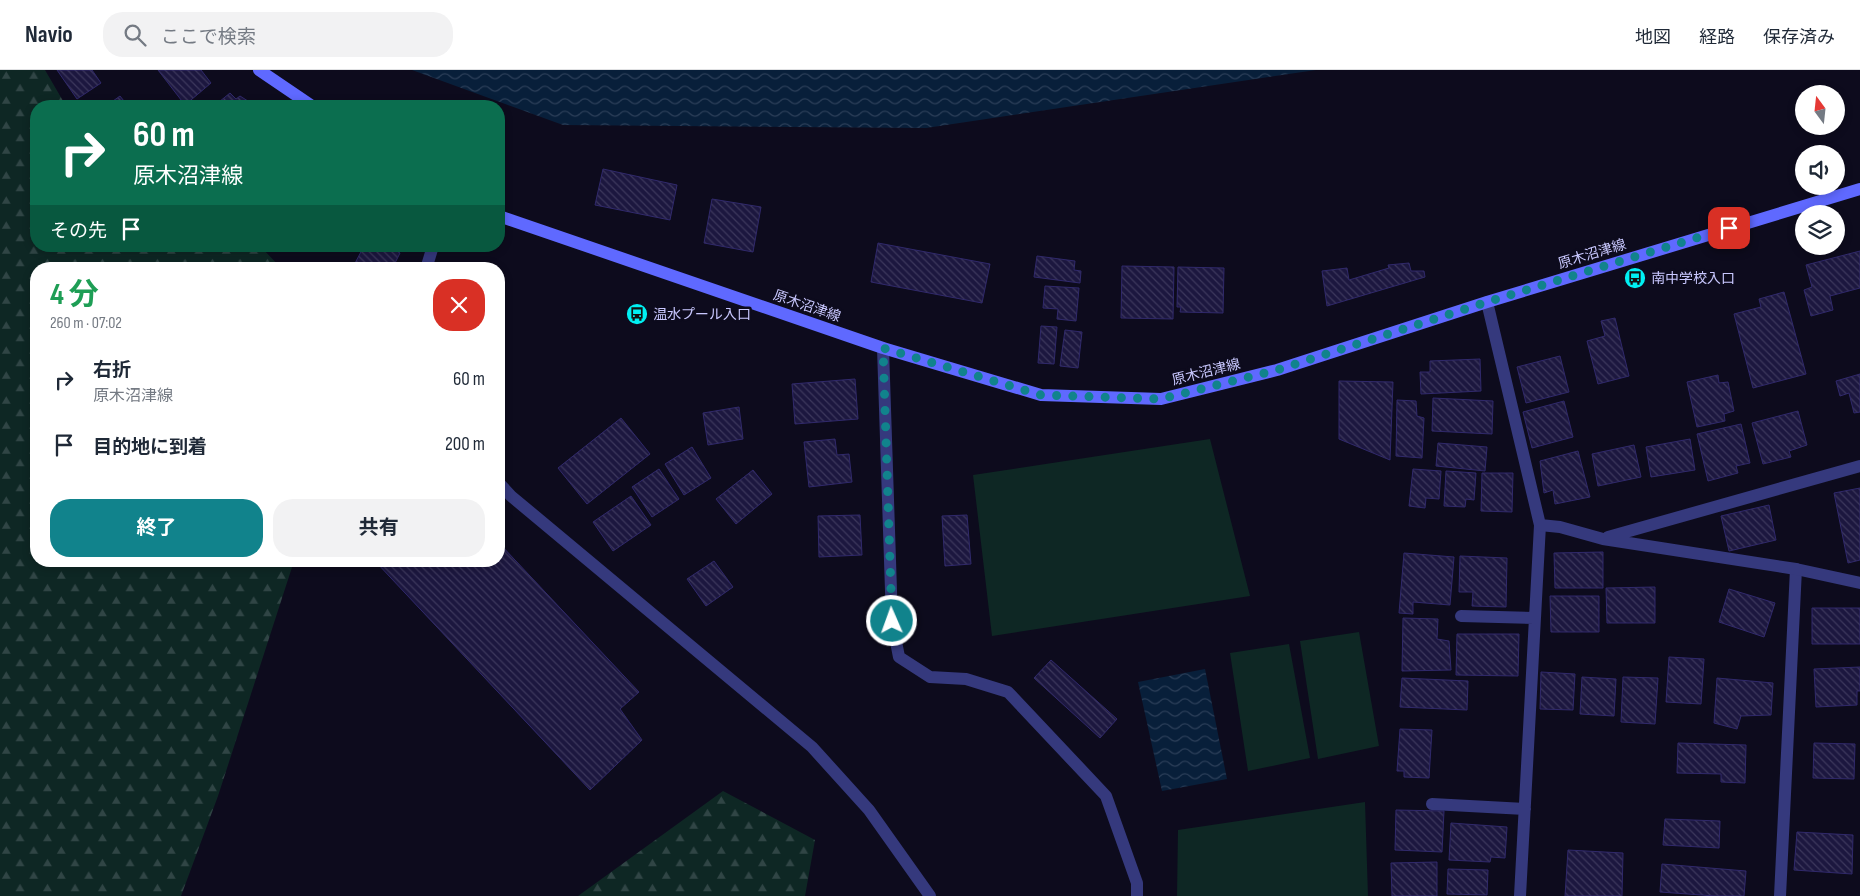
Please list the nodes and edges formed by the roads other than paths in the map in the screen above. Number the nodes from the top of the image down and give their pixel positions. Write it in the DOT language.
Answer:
graph roads {
  1 [pos="258,70"];
  2 [pos="303,100"];
  3 [pos="1860,189"];
  4 [pos="505,218"];
  5 [pos="1487,302"];
  6 [pos="883,348"];
  7 [pos="1860,466"];
  8 [pos="505,490"];
  9 [pos="1540,525"];
  10 [pos="1603,539"];
  11 [pos="1796,569"];
  12 [pos="1860,583"];
  13 [pos="1461,616"];
  14 [pos="1534,618"];
  15 [pos="1432,804"];
  16 [pos="1525,809"];
  17 [pos="930,896"];
  18 [pos="1136,896"];
  19 [pos="1520,896"];
  20 [pos="1780,896"];
  1 -- 2 [label="main road"];
  3 -- 5 [label="main road, 原木沼津線"];
  4 -- 6 [label="main road, 原木沼津線"];
  5 -- 6 [label="main road, 原木沼津線"];
  5 -- 9 [label="street"];
  6 -- 18 [label="street"];
  7 -- 10 [label="street"];
  8 -- 17 [label="street"];
  9 -- 10 [label="street"];
  9 -- 14 [label="street"];
  10 -- 11 [label="street"];
  11 -- 12 [label="street"];
  11 -- 20 [label="street"];
  13 -- 14 [label="street"];
  14 -- 16 [label="street"];
  15 -- 16 [label="street"];
  16 -- 19 [label="street"];
}
